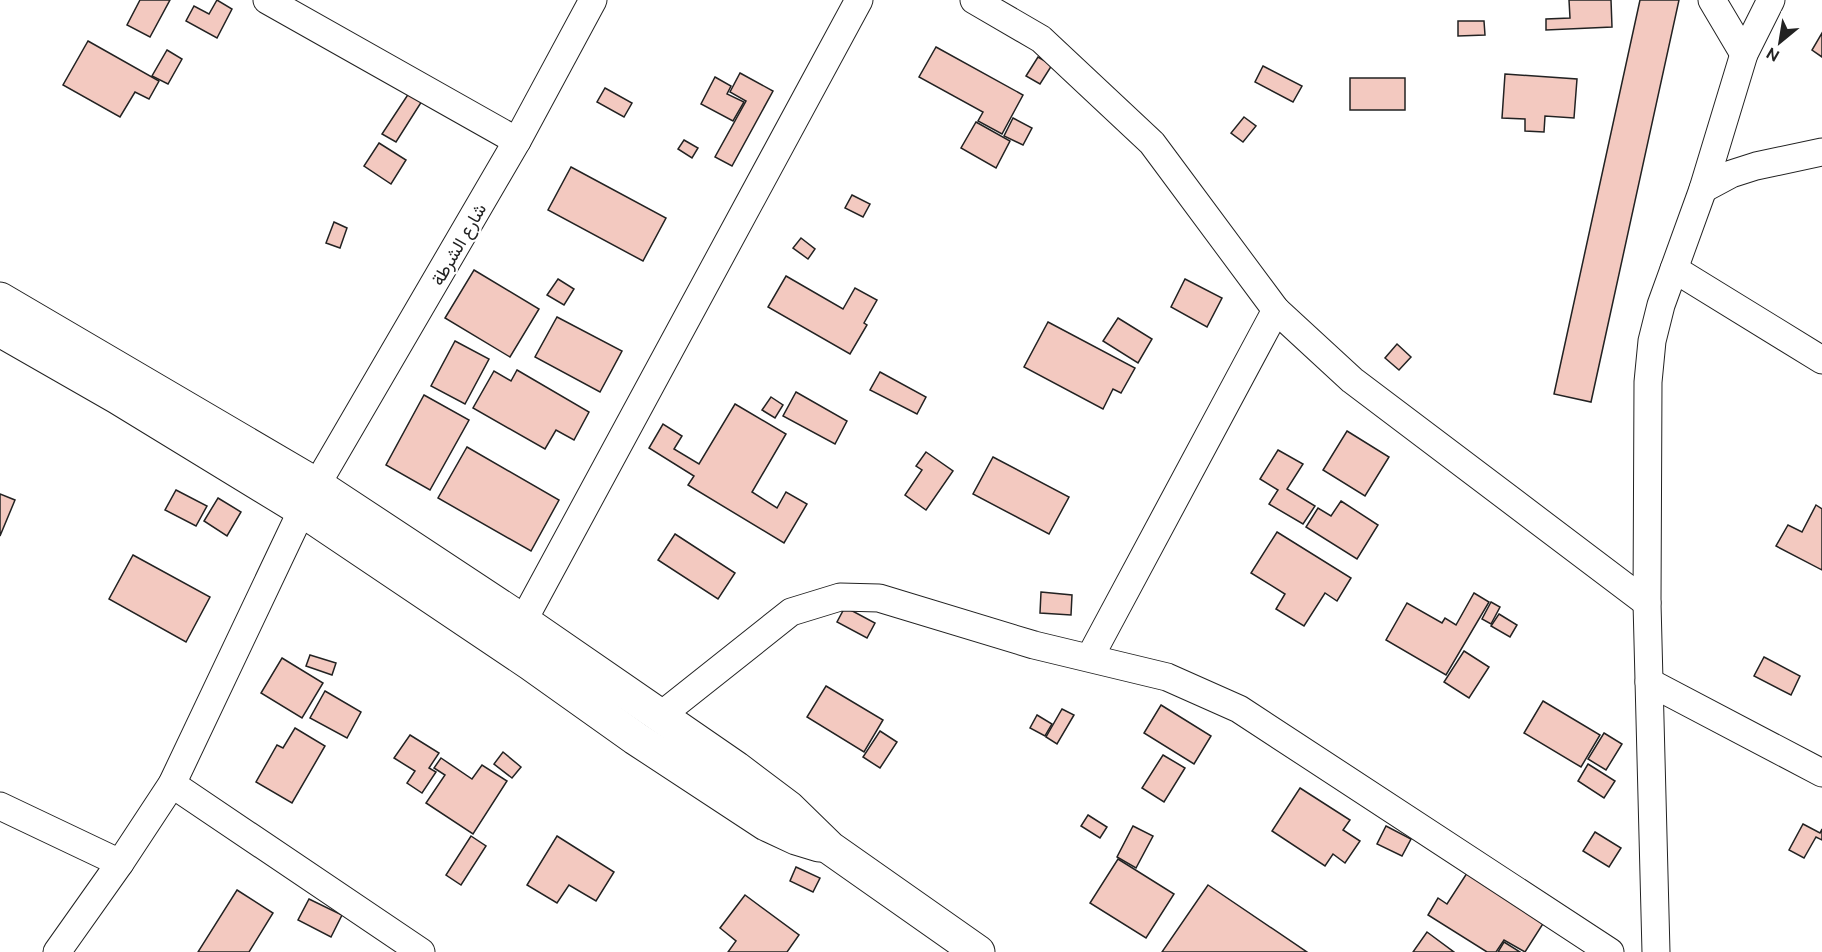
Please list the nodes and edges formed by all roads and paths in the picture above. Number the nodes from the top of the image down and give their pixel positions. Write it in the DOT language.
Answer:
graph roads {
  1 [pos="267,0"];
  2 [pos="593,0"];
  3 [pos="859,0"];
  4 [pos="974,0"];
  5 [pos="1712,0"];
  6 [pos="1771,0"];
  7 [pos="1744,54"];
  8 [pos="517,141"];
  9 [pos="1822,152"];
  10 [pos="1703,189"];
  11 [pos="1674,269"];
  12 [pos="0,299"];
  13 [pos="1276,310"];
  14 [pos="0,330"];
  15 [pos="1822,360"];
  16 [pos="310,497"];
  17 [pos="1647,603"];
  18 [pos="523,621"];
  19 [pos="1090,657"];
  20 [pos="1649,682"];
  21 [pos="660,716"];
  22 [pos="1822,773"];
  23 [pos="172,784"];
  24 [pos="0,806"];
  25 [pos="830,848"];
  26 [pos="120,863"];
  27 [pos="57,952"];
  28 [pos="421,952"];
  29 [pos="978,952"];
  30 [pos="1610,952"];
  31 [pos="1656,952"];
  1 -- 8 [label="street"];
  2 -- 8 [label="street, شارع الشرطة"];
  3 -- 18 [label="street"];
  4 -- 13 [label="street"];
  5 -- 7 [label="street"];
  6 -- 7 [label="street"];
  7 -- 10 [label="street"];
  8 -- 16 [label="street, شارع الشرطة"];
  9 -- 10 [label="street"];
  10 -- 11 [label="street"];
  11 -- 15 [label="street"];
  11 -- 17 [label="street"];
  12 -- 16 [label="main road"];
  13 -- 17 [label="street"];
  13 -- 19 [label="street"];
  14 -- 16 [label="main road"];
  16 -- 18 [label="main road"];
  16 -- 23 [label="street, شارع الشرطة"];
  16 -- 25 [label="main road"];
  17 -- 20 [label="street"];
  18 -- 21 [label="main road"];
  19 -- 21 [label="street"];
  19 -- 30 [label="street"];
  20 -- 22 [label="street"];
  20 -- 31 [label="street"];
  21 -- 25 [label="main road"];
  23 -- 26 [label="street, شارع الشرطة"];
  23 -- 28 [label="street"];
  24 -- 26 [label="street"];
  25 -- 29 [label="main road"];
  26 -- 27 [label="street, شارع الشرطة"];
}
